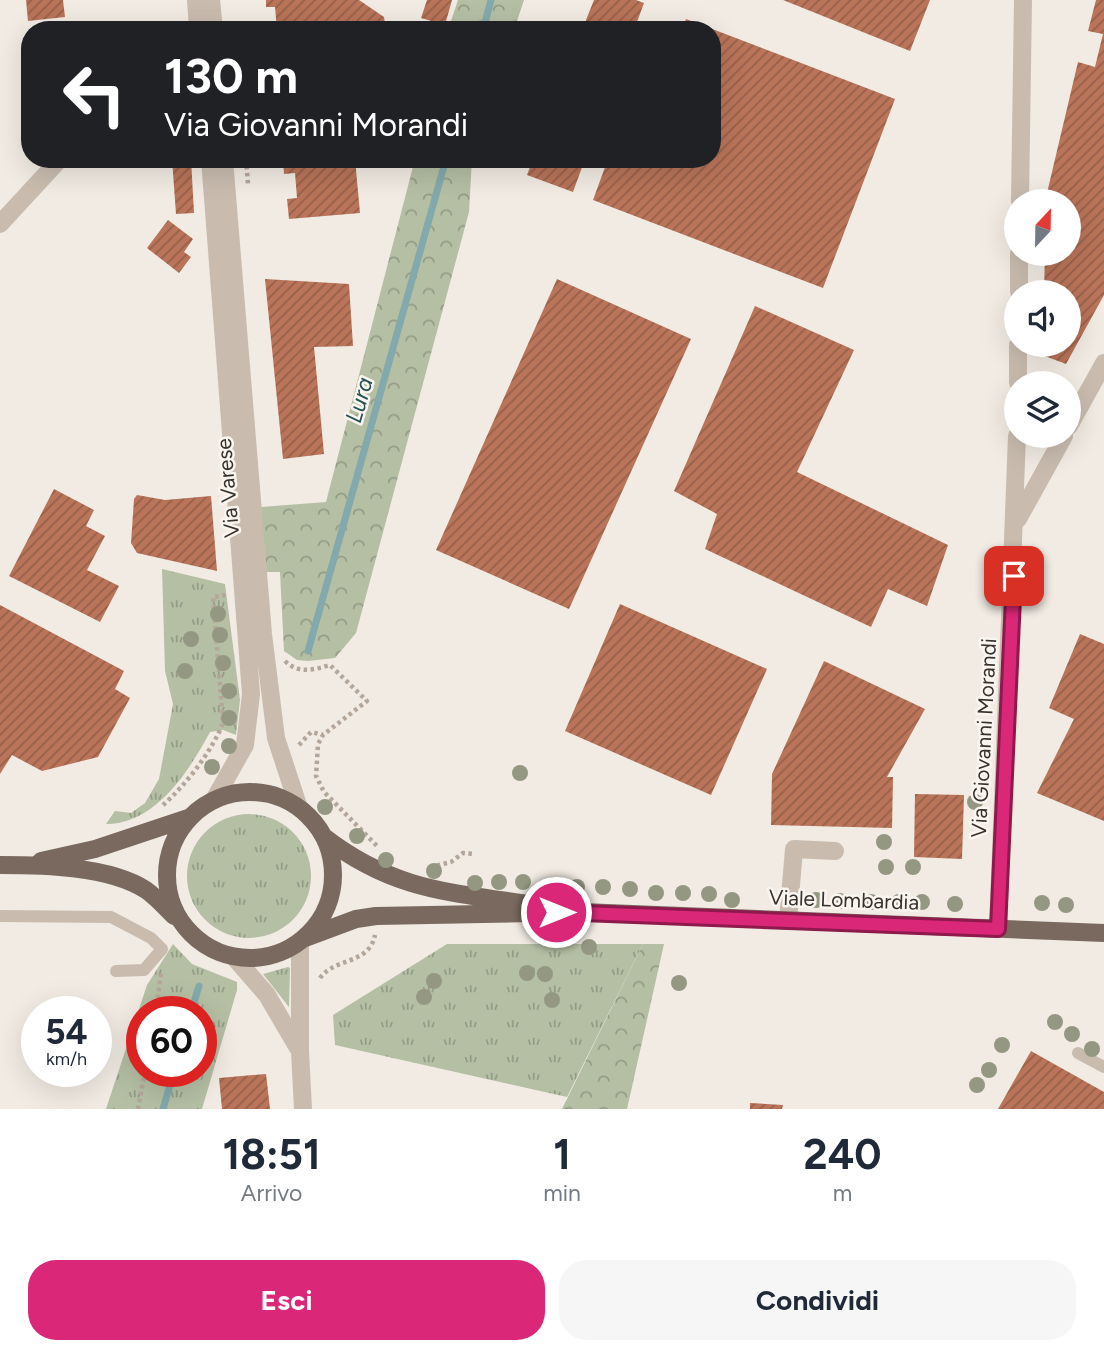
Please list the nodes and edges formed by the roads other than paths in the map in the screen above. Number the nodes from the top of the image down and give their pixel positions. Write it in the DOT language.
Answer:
graph roads {
  1 [pos="196,0"];
  2 [pos="211,0"];
  3 [pos="1023,0"];
  4 [pos="197,21"];
  5 [pos="213,21"];
  6 [pos="52,168"];
  7 [pos="211,168"];
  8 [pos="225,168"];
  9 [pos="1020,189"];
  10 [pos="0,224"];
  11 [pos="1104,363"];
  12 [pos="1081,404"];
  13 [pos="1017,448"];
  14 [pos="1057,448"];
  15 [pos="1016,522"];
  16 [pos="215,800"];
  17 [pos="299,808"];
  18 [pos="191,817"];
  19 [pos="324,837"];
  20 [pos="835,851"];
  21 [pos="0,865"];
  22 [pos="24,865"];
  23 [pos="582,912"];
  24 [pos="0,916"];
  25 [pos="180,920"];
  26 [pos="788,920"];
  27 [pos="998,929"];
  28 [pos="1104,933"];
  29 [pos="302,940"];
  30 [pos="234,957"];
  31 [pos="116,971"];
  32 [pos="300,1051"];
  33 [pos="1078,1053"];
  34 [pos="1104,1068"];
  35 [pos="303,1109"];
  1 -- 4 [label="street"];
  2 -- 5 [label="street"];
  3 -- 9 [label="street"];
  6 -- 10 [label="street"];
  7 -- 16 [label="street, Via Varese"];
  8 -- 17 [label="street, Via Varese"];
  11 -- 12 [label="street"];
  13 -- 15 [label="street"];
  14 -- 15 [label="street, Via Giovanni Morandi"];
  15 -- 27 [label="street, Via Giovanni Morandi"];
  16 -- 17 [label="main road"];
  16 -- 18 [label="main road"];
  17 -- 19 [label="main road"];
  18 -- 22 [label="main road"];
  18 -- 25 [label="main road"];
  19 -- 23 [label="main road, Viale Lombardia"];
  19 -- 29 [label="main road"];
  20 -- 26 [label="street"];
  21 -- 22 [label="main road"];
  22 -- 25 [label="main road"];
  23 -- 26 [label="main road, Viale Lombardia"];
  23 -- 29 [label="main road, Viale Lombardia"];
  24 -- 31 [label="lane"];
  25 -- 30 [label="main road"];
  26 -- 27 [label="main road, Viale Lombardia"];
  27 -- 28 [label="main road, Viale Lombardia"];
  29 -- 30 [label="main road"];
  29 -- 32 [label="street"];
  30 -- 32 [label="street"];
  32 -- 35 [label="street"];
  33 -- 34 [label="lane"];
}
